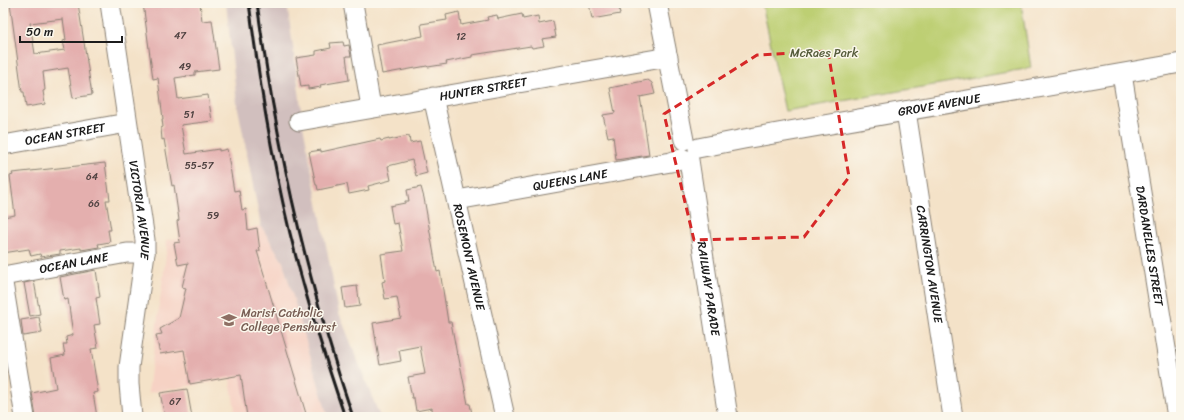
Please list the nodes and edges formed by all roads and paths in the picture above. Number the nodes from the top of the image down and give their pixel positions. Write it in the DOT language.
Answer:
graph roads {
  1 [pos="110,3"];
  2 [pos="353,3"];
  3 [pos="657,3"];
  4 [pos="668,57"];
  5 [pos="1181,63"];
  6 [pos="1122,74"];
  7 [pos="433,97"];
  8 [pos="371,107"];
  9 [pos="906,111"];
  10 [pos="299,121"];
  11 [pos="127,123"];
  12 [pos="3,145"];
  13 [pos="688,152"];
  14 [pos="457,200"];
  15 [pos="145,253"];
  16 [pos="3,276"];
  17 [pos="3,284"];
  18 [pos="24,417"];
  19 [pos="132,417"];
  20 [pos="505,417"];
  21 [pos="728,417"];
  22 [pos="953,417"];
  23 [pos="1177,417"];
  1 -- 11 [label="street, VICTORIA AVENUE"];
  2 -- 8 [label="street"];
  3 -- 4 [label="street, RAILWAY PARADE"];
  4 -- 7 [label="street, HUNTER STREET"];
  4 -- 13 [label="street, RAILWAY PARADE"];
  5 -- 6 [label="street, GROVE AVENUE"];
  6 -- 9 [label="street, GROVE AVENUE"];
  6 -- 23 [label="street, DARDANELLES STREET"];
  7 -- 8 [label="street, HUNTER STREET"];
  7 -- 14 [label="street, ROSEMONT AVENUE"];
  8 -- 10 [label="street, HUNTER STREET"];
  9 -- 13 [label="street, GROVE AVENUE"];
  9 -- 22 [label="street, CARRINGTON AVENUE"];
  11 -- 12 [label="street, OCEAN STREET"];
  11 -- 15 [label="street, VICTORIA AVENUE"];
  13 -- 14 [label="street, QUEENS LANE"];
  13 -- 21 [label="street, RAILWAY PARADE"];
  14 -- 20 [label="street, ROSEMONT AVENUE"];
  15 -- 16 [label="street, OCEAN LANE"];
  15 -- 19 [label="street, VICTORIA AVENUE"];
  17 -- 18 [label="street"];
}
